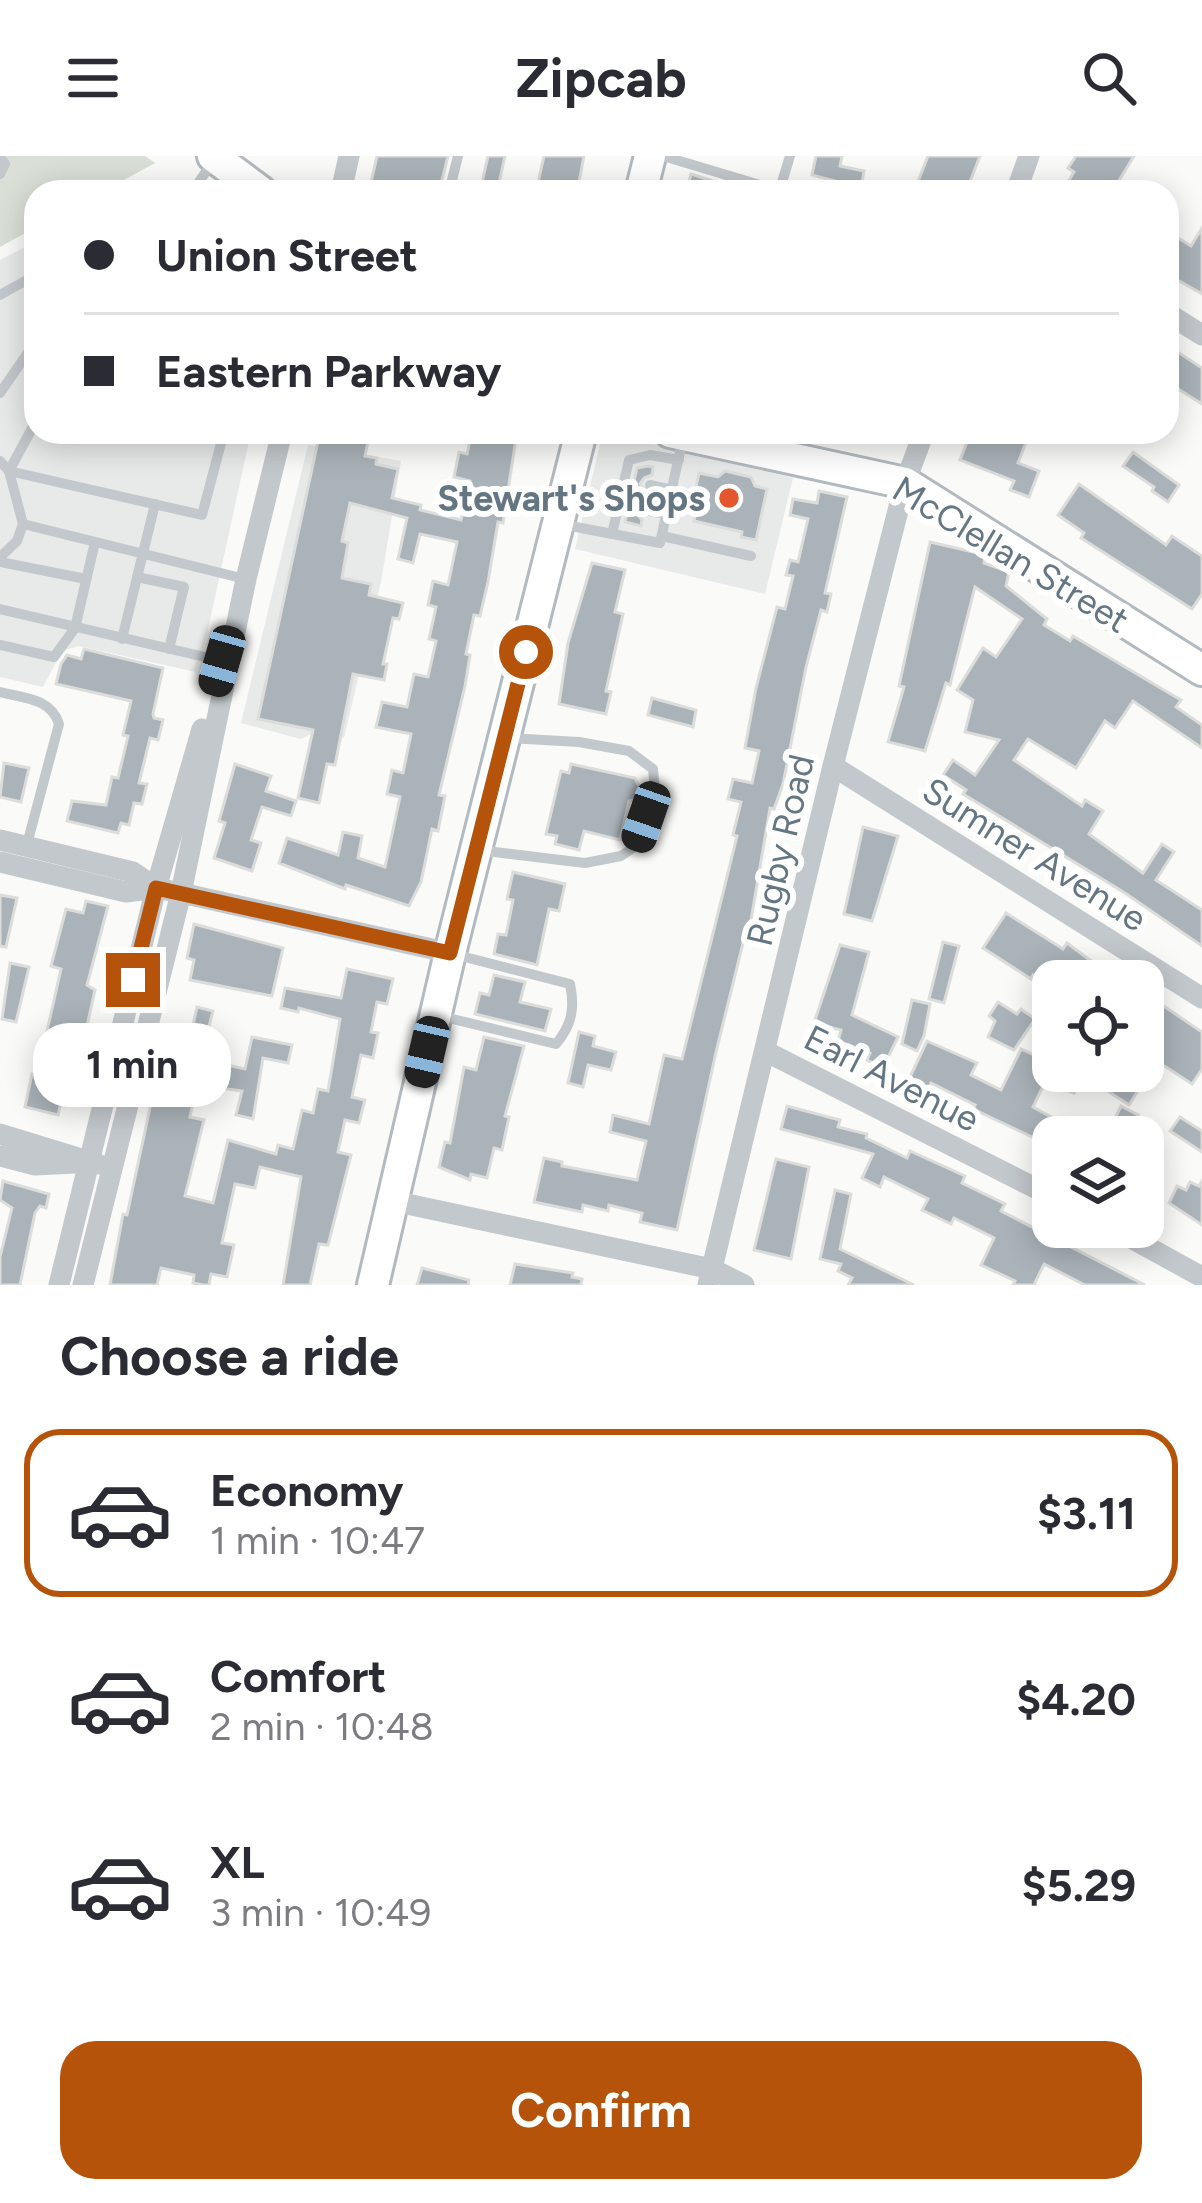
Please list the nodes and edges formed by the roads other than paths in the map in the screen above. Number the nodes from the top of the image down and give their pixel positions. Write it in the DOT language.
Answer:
graph roads {
  1 [pos="663,156"];
  2 [pos="0,157"];
  3 [pos="214,157"];
  4 [pos="0,174"];
  5 [pos="245,180"];
  6 [pos="743,180"];
  7 [pos="24,358"];
  8 [pos="0,393"];
  9 [pos="24,438"];
  10 [pos="221,444"];
  11 [pos="279,444"];
  12 [pos="578,444"];
  13 [pos="672,444"];
  14 [pos="678,444"];
  15 [pos="689,444"];
  16 [pos="920,444"];
  17 [pos="4,466"];
  18 [pos="905,483"];
  19 [pos="650,485"];
  20 [pos="672,490"];
  21 [pos="155,504"];
  22 [pos="644,509"];
  23 [pos="667,514"];
  24 [pos="23,524"];
  25 [pos="558,524"];
  26 [pos="612,534"];
  27 [pos="662,536"];
  28 [pos="95,542"];
  29 [pos="143,554"];
  30 [pos="751,556"];
  31 [pos="0,559"];
  32 [pos="137,577"];
  33 [pos="86,579"];
  34 [pos="245,579"];
  35 [pos="0,609"];
  36 [pos="75,628"];
  37 [pos="122,639"];
  38 [pos="0,645"];
  39 [pos="169,649"];
  40 [pos="222,661"];
  41 [pos="1202,670"];
  42 [pos="0,692"];
  43 [pos="504,737"];
  44 [pos="833,766"];
  45 [pos="0,840"];
  46 [pos="476,850"];
  47 [pos="16,858"];
  48 [pos="156,888"];
  49 [pos="181,893"];
  50 [pos="450,953"];
  51 [pos="1202,998"];
  52 [pos="436,1015"];
  53 [pos="765,1051"];
  54 [pos="0,1134"];
  55 [pos="0,1156"];
  56 [pos="100,1164"];
  57 [pos="1032,1186"];
  58 [pos="393,1201"];
  59 [pos="1149,1248"];
  60 [pos="710,1277"];
  61 [pos="1202,1277"];
  62 [pos="59,1285"];
  63 [pos="83,1285"];
  64 [pos="373,1285"];
  65 [pos="744,1285"];
  1 -- 6 [label="lane"];
  2 -- 4 [label="lane"];
  3 -- 5 [label="main road"];
  7 -- 8 [label="lane"];
  9 -- 17 [label="lane"];
  10 -- 21 [label="lane"];
  11 -- 34 [label="street"];
  12 -- 25 [label="main road"];
  13 -- 26 [label="lane"];
  14 -- 20 [label="lane"];
  15 -- 18 [label="main road, McClellan Street"];
  16 -- 18 [label="street, Rugby Road"];
  17 -- 21 [label="lane"];
  17 -- 24 [label="lane"];
  18 -- 41 [label="main road, McClellan Street"];
  18 -- 44 [label="street, Rugby Road"];
  19 -- 20 [label="lane"];
  20 -- 23 [label="lane"];
  21 -- 29 [label="lane"];
  22 -- 23 [label="lane"];
  23 -- 27 [label="lane"];
  24 -- 28 [label="lane"];
  24 -- 31 [label="lane"];
  25 -- 26 [label="lane"];
  25 -- 43 [label="main road"];
  26 -- 27 [label="lane"];
  27 -- 30 [label="lane"];
  28 -- 29 [label="lane"];
  28 -- 33 [label="lane"];
  29 -- 32 [label="lane"];
  29 -- 34 [label="lane"];
  31 -- 33 [label="lane"];
  32 -- 37 [label="lane"];
  32 -- 39 [label="lane"];
  33 -- 36 [label="lane"];
  34 -- 40 [label="street"];
  34 -- 49 [label="street"];
  35 -- 36 [label="lane"];
  36 -- 37 [label="lane"];
  36 -- 38 [label="lane"];
  37 -- 39 [label="lane"];
  39 -- 40 [label="lane"];
  40 -- 48 [label="street"];
  42 -- 47 [label="lane"];
  43 -- 46 [label="main road"];
  43 -- 46 [label="lane"];
  44 -- 51 [label="street, Sumner Avenue"];
  44 -- 53 [label="street, Rugby Road"];
  45 -- 47 [label="street"];
  46 -- 50 [label="main road"];
  47 -- 48 [label="street"];
  48 -- 49 [label="street"];
  48 -- 56 [label="street"];
  49 -- 50 [label="street"];
  49 -- 56 [label="street"];
  50 -- 52 [label="main road"];
  50 -- 52 [label="lane"];
  52 -- 58 [label="main road"];
  53 -- 57 [label="street, Earl Avenue"];
  53 -- 60 [label="street, Rugby Road"];
  54 -- 56 [label="street"];
  55 -- 56 [label="street"];
  56 -- 62 [label="street"];
  56 -- 63 [label="street"];
  58 -- 60 [label="street"];
  58 -- 64 [label="main road"];
  59 -- 61 [label="street"];
  60 -- 65 [label="street"];
}
